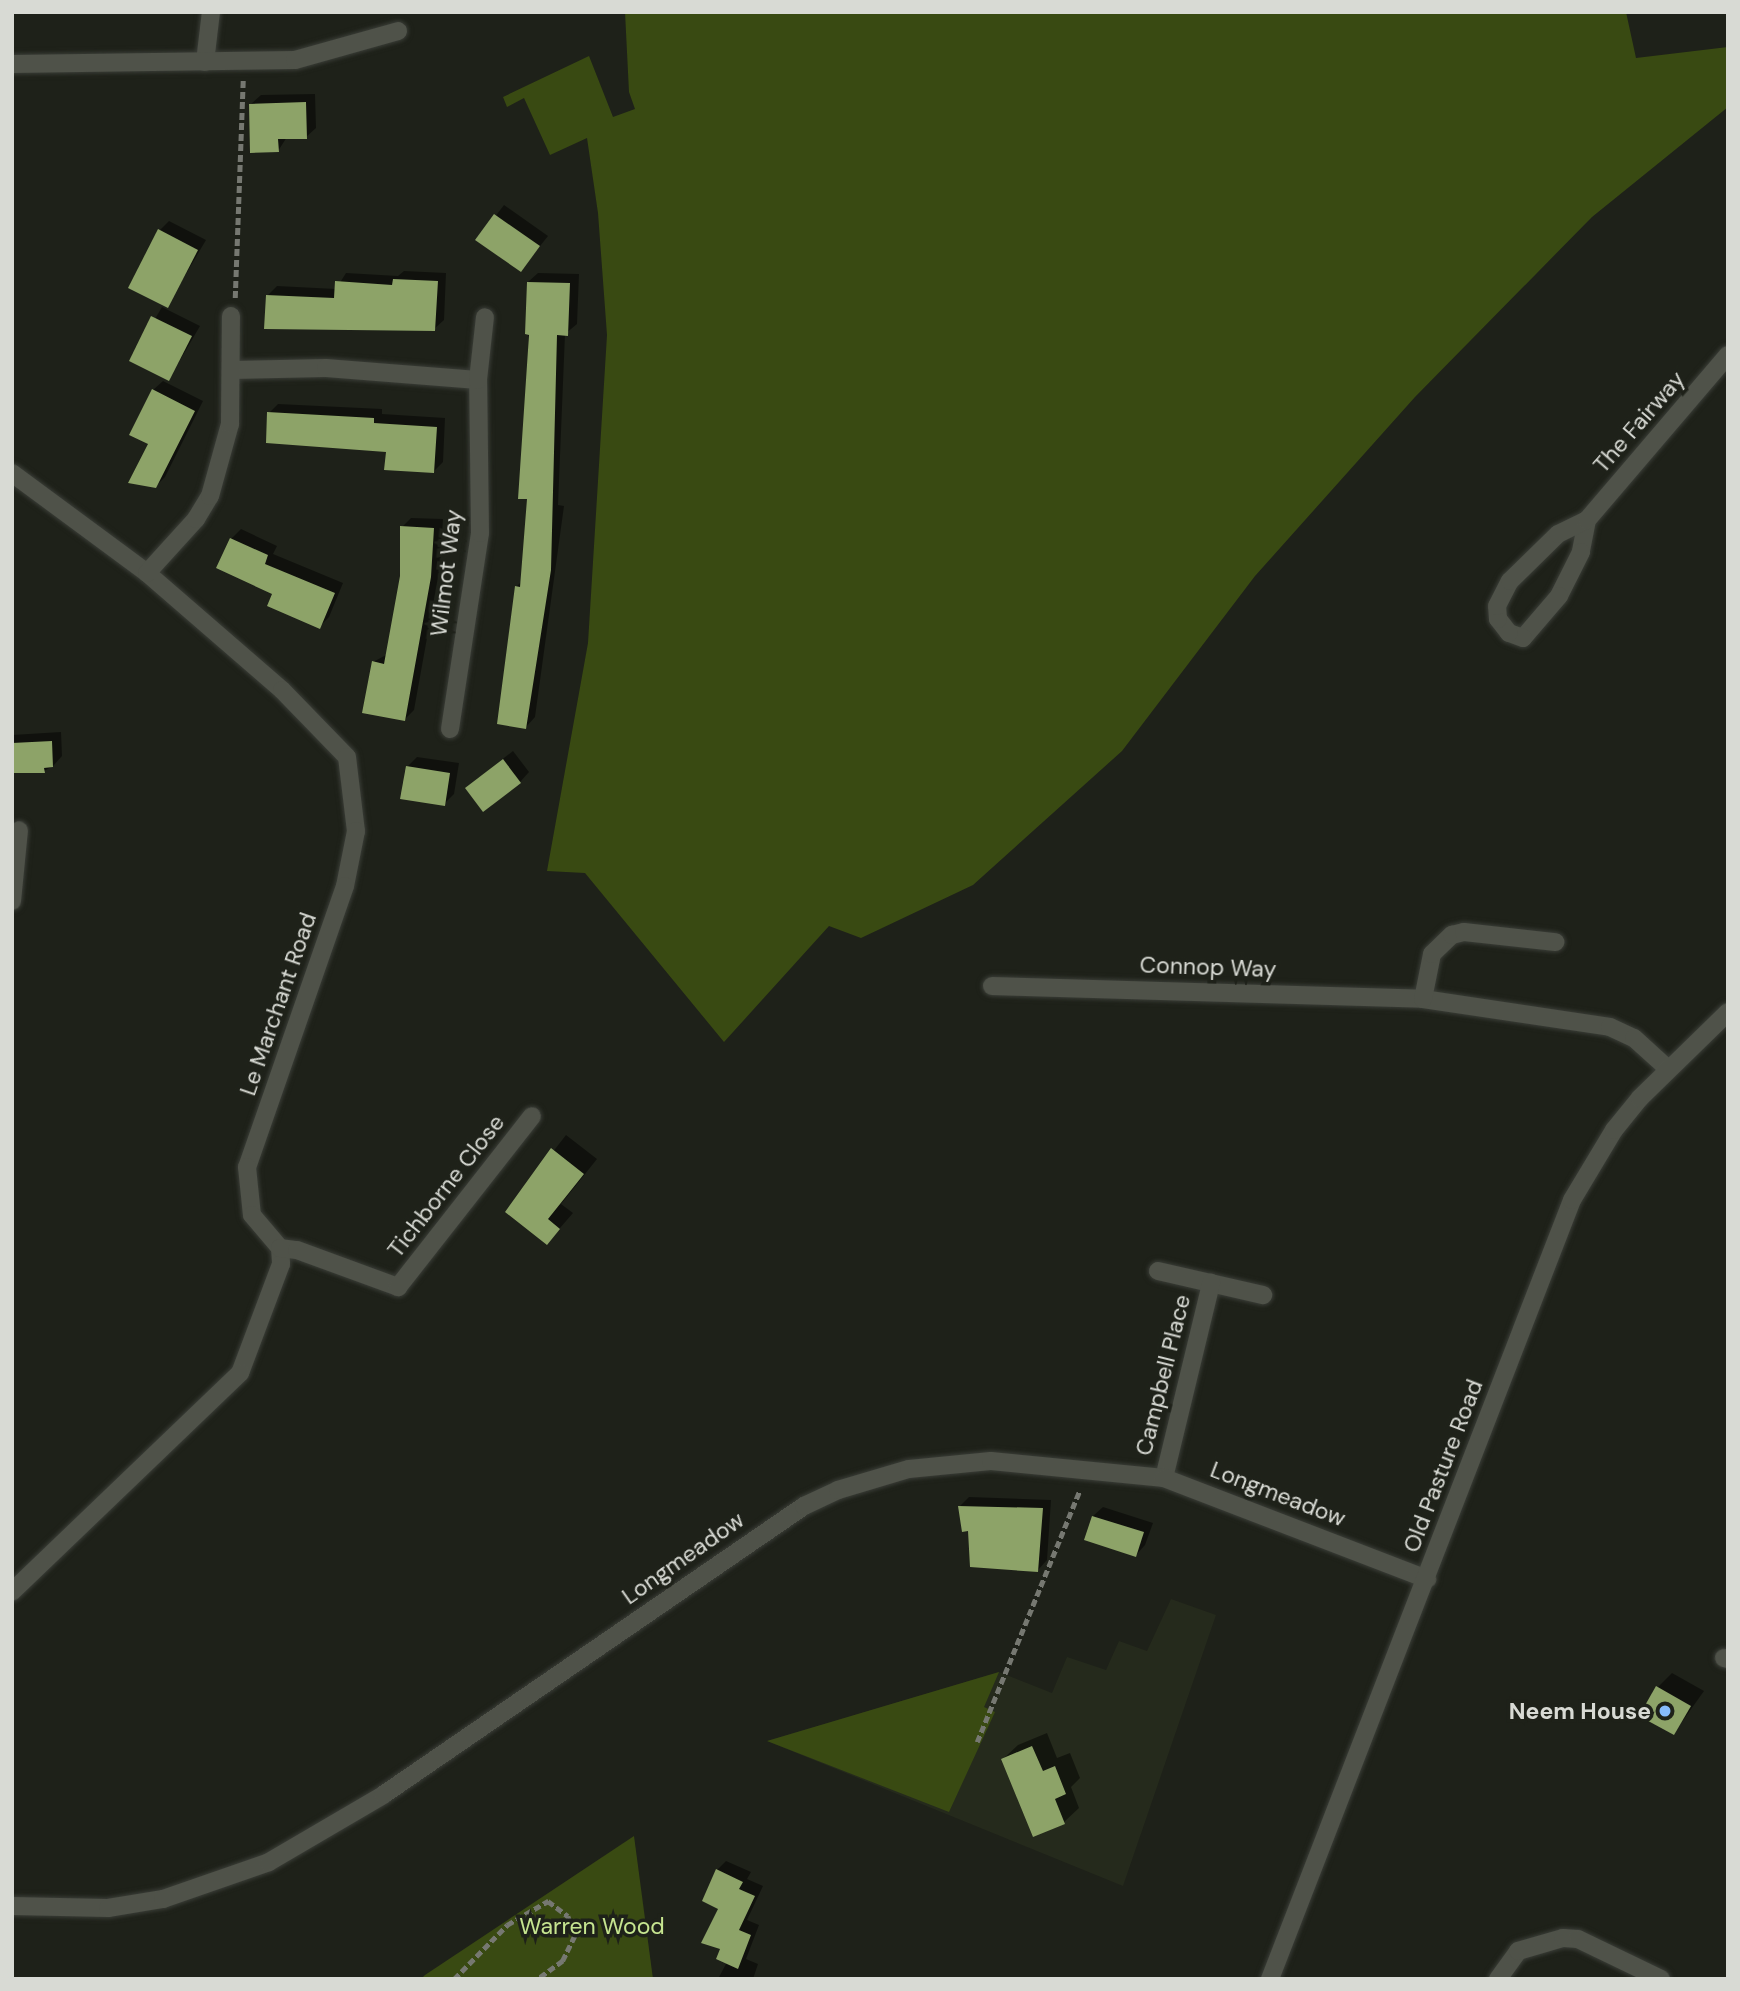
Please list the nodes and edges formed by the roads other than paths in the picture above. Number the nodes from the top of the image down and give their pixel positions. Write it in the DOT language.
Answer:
graph roads {
  1 [pos="211,12"];
  2 [pos="398,31"];
  3 [pos="205,62"];
  4 [pos="12,64"];
  5 [pos="231,316"];
  6 [pos="485,317"];
  7 [pos="1728,355"];
  8 [pos="232,370"];
  9 [pos="478,380"];
  10 [pos="12,474"];
  11 [pos="1587,520"];
  12 [pos="148,573"];
  13 [pos="448,731"];
  14 [pos="19,830"];
  15 [pos="12,901"];
  16 [pos="1555,942"];
  17 [pos="992,986"];
  18 [pos="1423,999"];
  19 [pos="1728,1012"];
  20 [pos="1666,1067"];
  21 [pos="532,1116"];
  22 [pos="280,1248"];
  23 [pos="1158,1271"];
  24 [pos="1211,1283"];
  25 [pos="1263,1295"];
  26 [pos="1164,1478"];
  27 [pos="1427,1579"];
  28 [pos="12,1592"];
  29 [pos="12,1906"];
  30 [pos="1270,1979"];
  31 [pos="1498,1979"];
  32 [pos="1661,1979"];
  1 -- 3 [label="street"];
  2 -- 3 [label="street"];
  3 -- 4 [label="street"];
  5 -- 8 [label="street"];
  6 -- 9 [label="street, Wilmot Way"];
  7 -- 11 [label="street, The Fairway"];
  8 -- 9 [label="street"];
  8 -- 12 [label="street"];
  9 -- 13 [label="street, Wilmot Way"];
  10 -- 12 [label="street, Le Marchant Road"];
  11 -- 11 [label="street, The Fairway"];
  12 -- 22 [label="street, Le Marchant Road"];
  14 -- 15 [label="street"];
  16 -- 18 [label="street"];
  17 -- 18 [label="street, Connop Way"];
  18 -- 20 [label="street, Connop Way"];
  19 -- 20 [label="street, Old Pasture Road"];
  20 -- 27 [label="street, Old Pasture Road"];
  21 -- 22 [label="street, Tichborne Close"];
  22 -- 28 [label="street"];
  23 -- 24 [label="street, Campbell Place"];
  24 -- 25 [label="street, Campbell Place"];
  24 -- 26 [label="street, Campbell Place"];
  26 -- 27 [label="street, Longmeadow"];
  26 -- 29 [label="street, Longmeadow"];
  27 -- 30 [label="street, Old Pasture Road"];
  31 -- 32 [label="street"];
}
